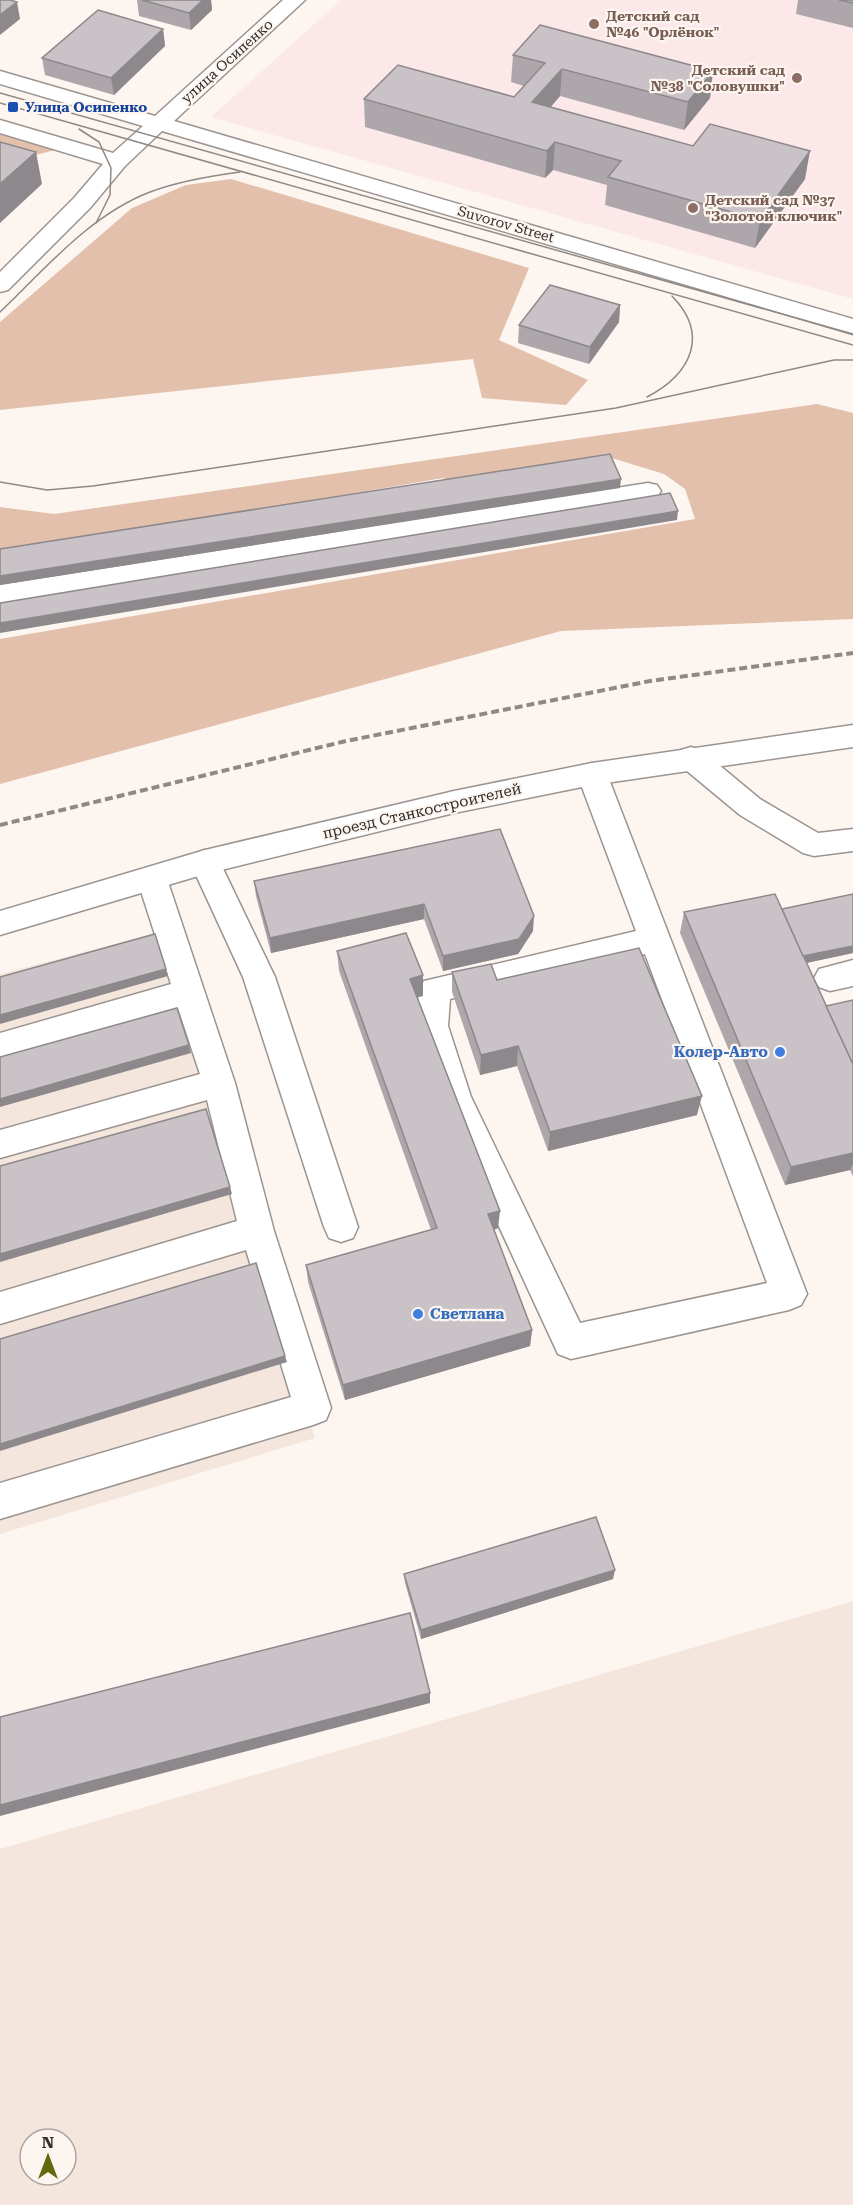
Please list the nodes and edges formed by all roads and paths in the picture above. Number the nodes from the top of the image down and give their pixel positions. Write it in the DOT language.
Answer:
graph roads {
  1 [pos="295,0"];
  2 [pos="0,77"];
  3 [pos="159,122"];
  4 [pos="0,126"];
  5 [pos="117,160"];
  6 [pos="0,285"];
  7 [pos="853,327"];
  8 [pos="648,491"];
  9 [pos="0,594"];
  10 [pos="853,736"];
  11 [pos="691,759"];
  12 [pos="592,774"];
  13 [pos="853,840"];
  14 [pos="205,862"];
  15 [pos="152,879"];
  16 [pos="0,923"];
  17 [pos="653,940"];
  18 [pos="189,992"];
  19 [pos="0,1046"];
  20 [pos="219,1083"];
  21 [pos="0,1144"];
  22 [pos="341,1227"];
  23 [pos="257,1231"];
  24 [pos="0,1308"];
  25 [pos="0,1501"];
  1 -- 3 [label="street, улица Осипенко"];
  2 -- 3 [label="street, Suvorov Street"];
  3 -- 5 [label="street, улица Осипенко"];
  3 -- 7 [label="street, Suvorov Street"];
  4 -- 5 [label="street"];
  5 -- 6 [label="street"];
  8 -- 9 [label="street"];
  10 -- 11 [label="street, проезд Станкостроителей"];
  11 -- 12 [label="street, проезд Станкостроителей"];
  11 -- 13 [label="street"];
  12 -- 14 [label="street, проезд Станкостроителей"];
  12 -- 17 [label="street"];
  14 -- 15 [label="street, проезд Станкостроителей"];
  14 -- 22 [label="street"];
  15 -- 16 [label="street, проезд Станкостроителей"];
  15 -- 18 [label="street"];
  17 -- 17 [label="street"];
  18 -- 19 [label="street"];
  18 -- 20 [label="street"];
  20 -- 21 [label="street"];
  20 -- 23 [label="street"];
  23 -- 24 [label="street"];
  23 -- 25 [label="street"];
}
